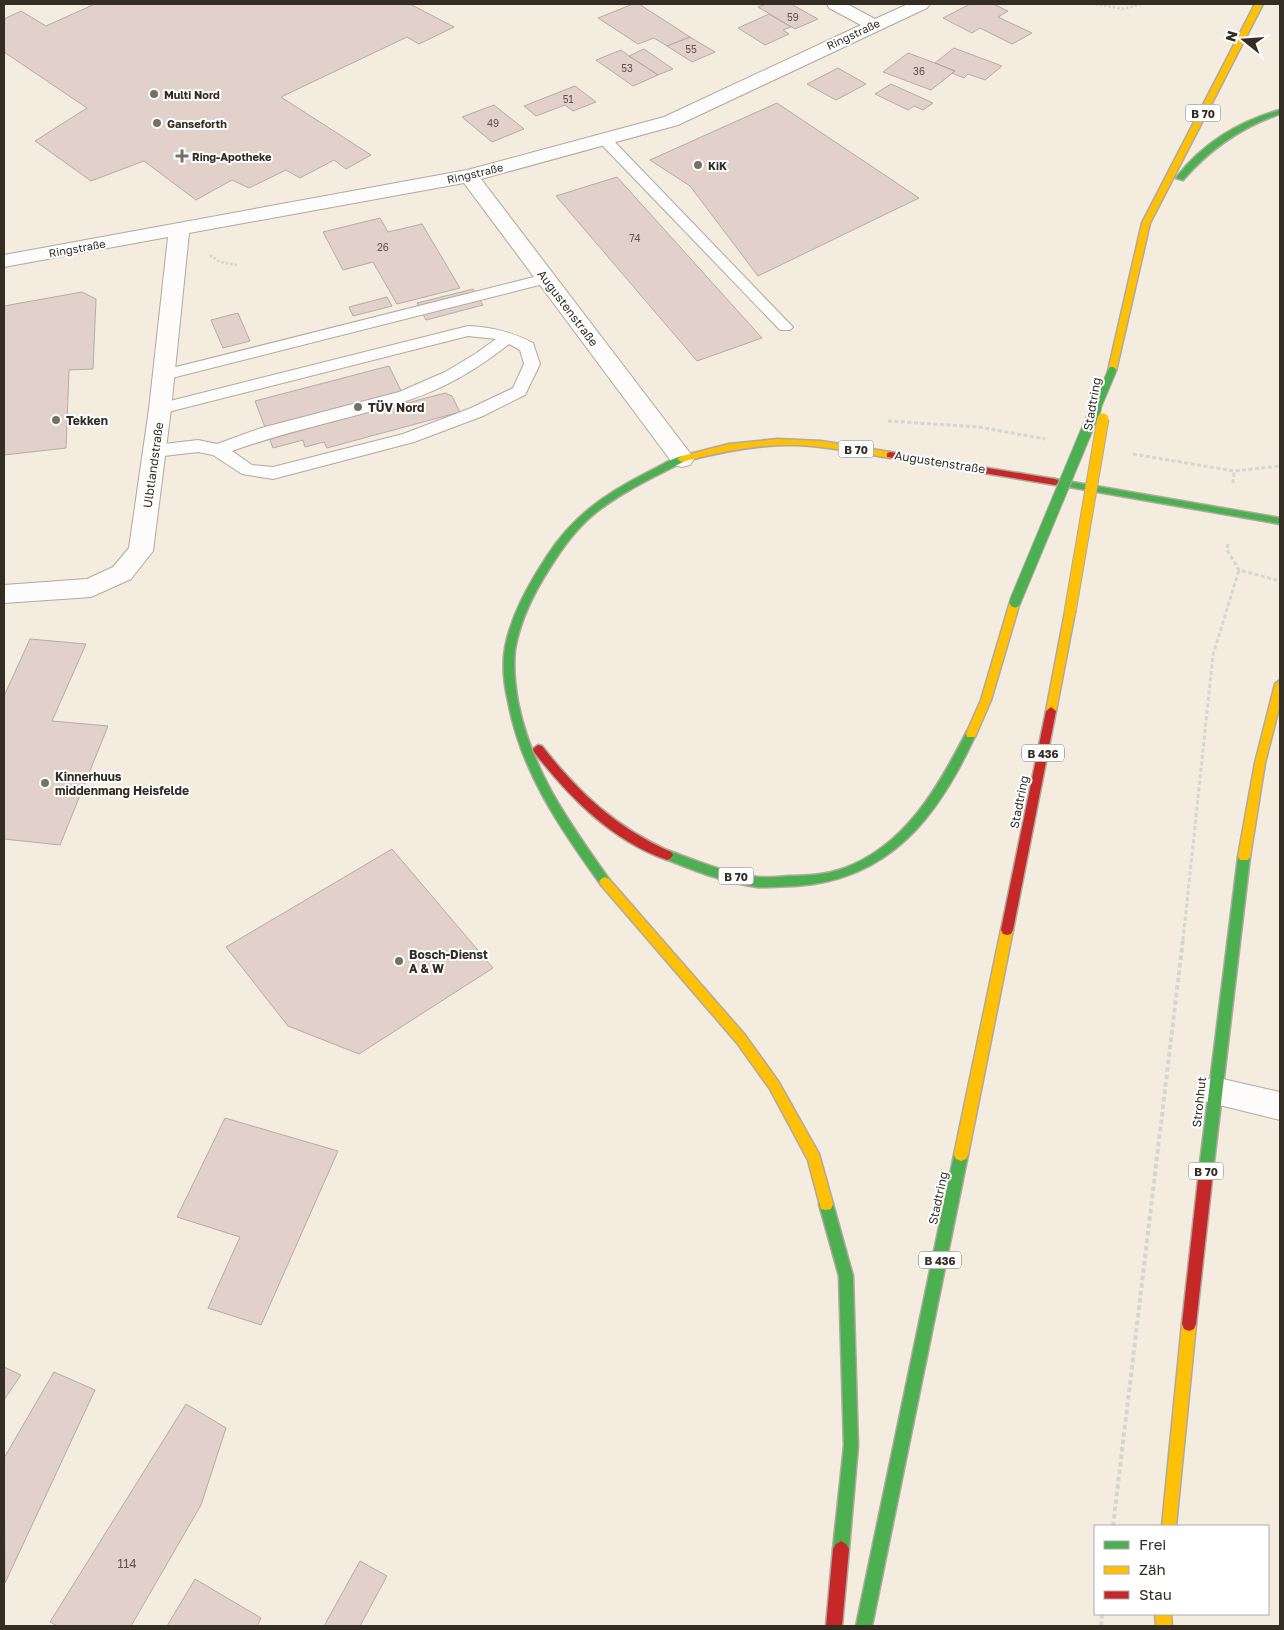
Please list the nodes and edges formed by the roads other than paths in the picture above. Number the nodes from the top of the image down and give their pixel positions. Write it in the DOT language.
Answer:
graph roads {
  1 [pos="835,4"];
  2 [pos="921,4"];
  3 [pos="1259,4"];
  4 [pos="873,25"];
  5 [pos="1280,112"];
  6 [pos="604,139"];
  7 [pos="469,176"];
  8 [pos="1146,223"];
  9 [pos="178,230"];
  10 [pos="4,261"];
  11 [pos="546,278"];
  12 [pos="785,327"];
  13 [pos="508,337"];
  14 [pos="1112,371"];
  15 [pos="164,375"];
  16 [pos="160,409"];
  17 [pos="264,426"];
  18 [pos="198,446"];
  19 [pos="218,450"];
  20 [pos="154,451"];
  21 [pos="682,459"];
  22 [pos="1280,521"];
  23 [pos="4,594"];
  24 [pos="1280,684"];
  25 [pos="518,722"];
  26 [pos="1214,1091"];
  27 [pos="1280,1106"];
  28 [pos="1169,1525"];
  29 [pos="834,1626"];
  30 [pos="864,1626"];
  1 -- 4 [label="street"];
  2 -- 4 [label="street, Ringstraße"];
  3 -- 8 [label="main road, Stadtring / B 70"];
  4 -- 6 [label="street, Ringstraße"];
  5 -- 8 [label="main road"];
  6 -- 7 [label="street, Ringstraße"];
  6 -- 12 [label="lane"];
  7 -- 9 [label="street, Ringstraße"];
  7 -- 11 [label="street, Augustenstraße"];
  8 -- 14 [label="main road, Stadtring / B 70"];
  9 -- 10 [label="street, Ringstraße"];
  9 -- 15 [label="street, Ulbtlandstraße"];
  11 -- 15 [label="lane"];
  11 -- 21 [label="street, Augustenstraße"];
  13 -- 16 [label="lane"];
  13 -- 17 [label="lane"];
  13 -- 19 [label="lane"];
  14 -- 25 [label="main road, B 70, bridge"];
  14 -- 30 [label="main road, Stadtring / B 436, bridge"];
  15 -- 16 [label="street, Ulbtlandstraße"];
  16 -- 20 [label="street, Ulbtlandstraße"];
  17 -- 18 [label="lane"];
  17 -- 19 [label="lane"];
  18 -- 19 [label="lane"];
  18 -- 20 [label="lane"];
  20 -- 23 [label="street, Ulbtlandstraße"];
  21 -- 22 [label="main road, Augustenstraße / B 70"];
  21 -- 25 [label="main road, B 70"];
  24 -- 26 [label="main road, Strohhut / B 70"];
  25 -- 29 [label="main road"];
  26 -- 27 [label="street"];
  26 -- 28 [label="main road, Strohhut / B 70"];
}
